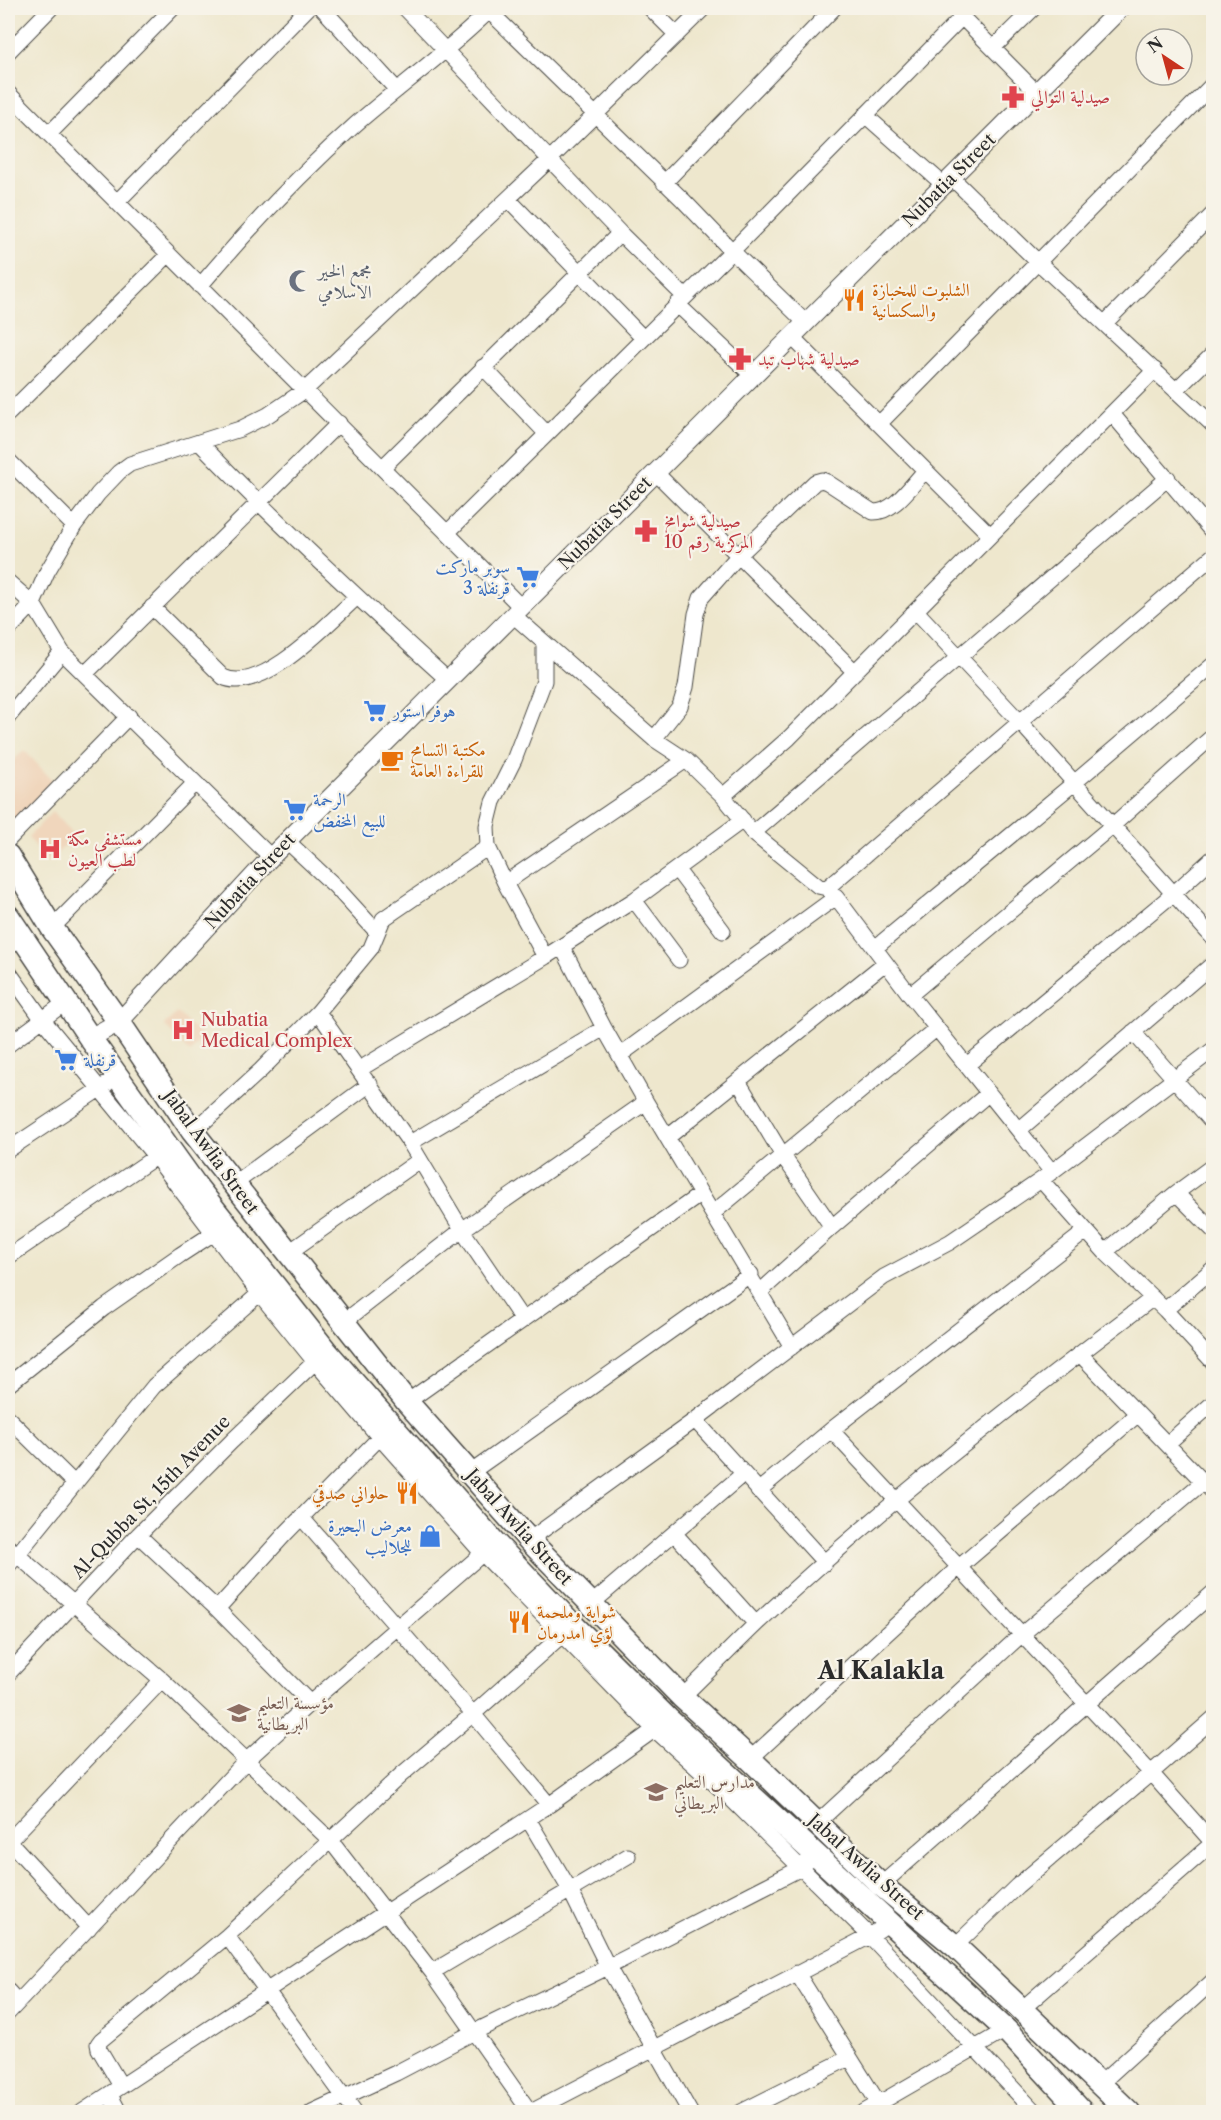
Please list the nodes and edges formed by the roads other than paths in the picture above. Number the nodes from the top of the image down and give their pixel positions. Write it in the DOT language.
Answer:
graph roads {
  1 [pos="51,8"];
  2 [pos="173,8"];
  3 [pos="308,8"];
  4 [pos="322,8"];
  5 [pos="405,8"];
  6 [pos="489,8"];
  7 [pos="650,8"];
  8 [pos="704,8"];
  9 [pos="834,8"];
  10 [pos="1034,8"];
  11 [pos="1121,8"];
  12 [pos="957,12"];
  13 [pos="676,35"];
  14 [pos="993,48"];
  15 [pos="445,49"];
  16 [pos="8,52"];
  17 [pos="1214,83"];
  18 [pos="397,90"];
  19 [pos="1036,92"];
  20 [pos="8,93"];
  21 [pos="595,115"];
  22 [pos="865,116"];
  23 [pos="49,134"];
  24 [pos="550,159"];
  25 [pos="948,181"];
  26 [pos="664,183"];
  27 [pos="508,199"];
  28 [pos="117,202"];
  29 [pos="1214,213"];
  30 [pos="620,233"];
  31 [pos="732,251"];
  32 [pos="169,254"];
  33 [pos="1038,262"];
  34 [pos="580,274"];
  35 [pos="200,286"];
  36 [pos="681,301"];
  37 [pos="806,322"];
  38 [pos="1105,323"];
  39 [pos="792,337"];
  40 [pos="643,338"];
  41 [pos="1214,353"];
  42 [pos="483,367"];
  43 [pos="1155,370"];
  44 [pos="753,376"];
  45 [pos="305,390"];
  46 [pos="1176,390"];
  47 [pos="8,414"];
  48 [pos="1113,415"];
  49 [pos="339,423"];
  50 [pos="879,424"];
  51 [pos="1214,426"];
  52 [pos="547,434"];
  53 [pos="199,442"];
  54 [pos="8,460"];
  55 [pos="384,467"];
  56 [pos="925,471"];
  57 [pos="656,473"];
  58 [pos="1168,478"];
  59 [pos="257,503"];
  60 [pos="74,526"];
  61 [pos="447,532"];
  62 [pos="1214,534"];
  63 [pos="990,535"];
  64 [pos="739,555"];
  65 [pos="1214,555"];
  66 [pos="8,582"];
  67 [pos="357,597"];
  68 [pos="33,604"];
  69 [pos="152,607"];
  70 [pos="517,611"];
  71 [pos="916,611"];
  72 [pos="8,630"];
  73 [pos="544,642"];
  74 [pos="62,652"];
  75 [pos="960,657"];
  76 [pos="1214,664"];
  77 [pos="855,672"];
  78 [pos="85,674"];
  79 [pos="448,680"];
  80 [pos="129,716"];
  81 [pos="8,717"];
  82 [pos="1020,722"];
  83 [pos="1214,735"];
  84 [pos="654,739"];
  85 [pos="686,760"];
  86 [pos="195,783"];
  87 [pos="1074,783"];
  88 [pos="723,796"];
  89 [pos="743,820"];
  90 [pos="1112,826"];
  91 [pos="753,833"];
  92 [pos="8,840"];
  93 [pos="287,841"];
  94 [pos="488,847"];
  95 [pos="8,856"];
  96 [pos="271,857"];
  97 [pos="1214,857"];
  98 [pos="677,870"];
  99 [pos="505,883"];
  100 [pos="831,893"];
  101 [pos="1173,894"];
  102 [pos="634,900"];
  103 [pos="8,916"];
  104 [pos="52,928"];
  105 [pos="376,931"];
  106 [pos="723,931"];
  107 [pos="1214,939"];
  108 [pos="15,942"];
  109 [pos="562,946"];
  110 [pos="875,948"];
  111 [pos="545,957"];
  112 [pos="679,960"];
  113 [pos="885,963"];
  114 [pos="1214,963"];
  115 [pos="8,971"];
  116 [pos="910,995"];
  117 [pos="66,1002"];
  118 [pos="318,1012"];
  119 [pos="43,1020"];
  120 [pos="119,1022"];
  121 [pos="604,1028"];
  122 [pos="937,1028"];
  123 [pos="1133,1032"];
  124 [pos="90,1038"];
  125 [pos="8,1045"];
  126 [pos="1214,1049"];
  127 [pos="620,1055"];
  128 [pos="967,1065"];
  129 [pos="360,1069"];
  130 [pos="118,1077"];
  131 [pos="738,1081"];
  132 [pos="1174,1081"];
  133 [pos="370,1084"];
  134 [pos="99,1090"];
  135 [pos="989,1093"];
  136 [pos="646,1102"];
  137 [pos="1214,1124"];
  138 [pos="1019,1130"];
  139 [pos="193,1132"];
  140 [pos="668,1137"];
  141 [pos="410,1143"];
  142 [pos="8,1150"];
  143 [pos="162,1152"];
  144 [pos="783,1156"];
  145 [pos="420,1160"];
  146 [pos="1214,1165"];
  147 [pos="1046,1176"];
  148 [pos="234,1184"];
  149 [pos="1176,1193"];
  150 [pos="701,1194"];
  151 [pos="713,1213"];
  152 [pos="832,1227"];
  153 [pos="219,1229"];
  154 [pos="462,1230"];
  155 [pos="1086,1231"];
  156 [pos="1214,1231"];
  157 [pos="1105,1252"];
  158 [pos="288,1253"];
  159 [pos="8,1257"];
  160 [pos="1214,1268"];
  161 [pos="751,1274"];
  162 [pos="265,1288"];
  163 [pos="761,1291"];
  164 [pos="1153,1298"];
  165 [pos="1165,1310"];
  166 [pos="522,1319"];
  167 [pos="345,1321"];
  168 [pos="792,1347"];
  169 [pos="1080,1354"];
  170 [pos="320,1356"];
  171 [pos="1212,1359"];
  172 [pos="8,1385"];
  173 [pos="407,1402"];
  174 [pos="1214,1402"];
  175 [pos="1137,1415"];
  176 [pos="8,1419"];
  177 [pos="695,1420"];
  178 [pos="831,1430"];
  179 [pos="385,1432"];
  180 [pos="1167,1444"];
  181 [pos="470,1473"];
  182 [pos="743,1474"];
  183 [pos="75,1484"];
  184 [pos="1208,1488"];
  185 [pos="758,1491"];
  186 [pos="896,1501"];
  187 [pos="302,1518"];
  188 [pos="674,1533"];
  189 [pos="138,1535"];
  190 [pos="529,1540"];
  191 [pos="489,1548"];
  192 [pos="11,1556"];
  193 [pos="825,1563"];
  194 [pos="958,1568"];
  195 [pos="1214,1592"];
  196 [pos="75,1604"];
  197 [pos="590,1605"];
  198 [pos="217,1609"];
  199 [pos="756,1624"];
  200 [pos="397,1627"];
  201 [pos="568,1630"];
  202 [pos="1021,1635"];
  203 [pos="8,1674"];
  204 [pos="162,1680"];
  205 [pos="682,1697"];
  206 [pos="310,1703"];
  207 [pos="1085,1704"];
  208 [pos="473,1714"];
  209 [pos="1214,1718"];
  210 [pos="662,1725"];
  211 [pos="750,1759"];
  212 [pos="247,1760"];
  213 [pos="1151,1773"];
  214 [pos="549,1805"];
  215 [pos="528,1819"];
  216 [pos="817,1823"];
  217 [pos="330,1839"];
  218 [pos="8,1841"];
  219 [pos="1213,1843"];
  220 [pos="628,1857"];
  221 [pos="808,1861"];
  222 [pos="881,1885"];
  223 [pos="570,1890"];
  224 [pos="388,1913"];
  225 [pos="889,1923"];
  226 [pos="89,1928"];
  227 [pos="227,1936"];
  228 [pos="870,1936"];
  229 [pos="955,1946"];
  230 [pos="608,1967"];
  231 [pos="432,1972"];
  232 [pos="797,1973"];
  233 [pos="1214,1980"];
  234 [pos="268,1990"];
  235 [pos="8,1991"];
  236 [pos="13,2008"];
  237 [pos="1022,2009"];
  238 [pos="1006,2030"];
  239 [pos="474,2032"];
  240 [pos="977,2048"];
  241 [pos="653,2049"];
  242 [pos="849,2058"];
  243 [pos="1100,2084"];
  244 [pos="116,2090"];
  245 [pos="344,2097"];
  246 [pos="882,2108"];
  247 [pos="537,2111"];
  248 [pos="82,2112"];
  249 [pos="119,2112"];
  250 [pos="312,2112"];
  251 [pos="355,2112"];
  252 [pos="690,2112"];
  253 [pos="741,2112"];
  254 [pos="864,2112"];
  255 [pos="1035,2112"];
  256 [pos="1081,2112"];
  257 [pos="1129,2112"];
  1 -- 16 [label="street"];
  2 -- 23 [label="street"];
  3 -- 28 [label="street"];
  4 -- 18 [label="street"];
  5 -- 15 [label="street"];
  6 -- 15 [label="street"];
  6 -- 21 [label="street"];
  7 -- 13 [label="street"];
  8 -- 13 [label="street"];
  9 -- 26 [label="street"];
  10 -- 14 [label="street"];
  11 -- 19 [label="street, Nubatia Street"];
  12 -- 14 [label="street"];
  12 -- 22 [label="street"];
  13 -- 21 [label="street"];
  14 -- 19 [label="street"];
  15 -- 18 [label="street"];
  15 -- 24 [label="street"];
  17 -- 33 [label="street"];
  18 -- 35 [label="street"];
  19 -- 25 [label="street, Nubatia Street"];
  20 -- 23 [label="street"];
  21 -- 24 [label="street"];
  21 -- 26 [label="street"];
  22 -- 25 [label="street"];
  22 -- 31 [label="street"];
  23 -- 28 [label="street"];
  24 -- 27 [label="street"];
  24 -- 30 [label="street"];
  25 -- 33 [label="street"];
  25 -- 37 [label="street, Nubatia Street"];
  26 -- 31 [label="street"];
  27 -- 34 [label="street"];
  27 -- 45 [label="street"];
  28 -- 32 [label="street"];
  29 -- 38 [label="street"];
  30 -- 34 [label="street"];
  30 -- 36 [label="street"];
  31 -- 36 [label="street"];
  31 -- 37 [label="street"];
  32 -- 35 [label="street"];
  32 -- 47 [label="street"];
  33 -- 38 [label="street"];
  33 -- 50 [label="street"];
  34 -- 40 [label="street"];
  34 -- 42 [label="street"];
  35 -- 45 [label="street"];
  36 -- 40 [label="street"];
  36 -- 44 [label="street"];
  37 -- 39 [label="street, Nubatia Street"];
  38 -- 43 [label="street"];
  39 -- 44 [label="street, Nubatia Street"];
  39 -- 50 [label="street"];
  40 -- 52 [label="street"];
  41 -- 46 [label="street"];
  42 -- 52 [label="street"];
  42 -- 55 [label="street"];
  43 -- 46 [label="street"];
  43 -- 48 [label="street"];
  44 -- 57 [label="street, Nubatia Street"];
  45 -- 49 [label="street"];
  45 -- 53 [label="street"];
  46 -- 51 [label="street"];
  48 -- 58 [label="street"];
  48 -- 63 [label="street"];
  49 -- 55 [label="street"];
  49 -- 59 [label="street"];
  50 -- 56 [label="street"];
  52 -- 61 [label="street"];
  53 -- 59 [label="street"];
  53 -- 60 [label="street"];
  54 -- 60 [label="street"];
  55 -- 61 [label="street"];
  56 -- 63 [label="street"];
  56 -- 64 [label="street"];
  57 -- 64 [label="street"];
  57 -- 70 [label="street, Nubatia Street"];
  58 -- 62 [label="street"];
  58 -- 75 [label="street"];
  59 -- 67 [label="street"];
  59 -- 69 [label="street"];
  60 -- 68 [label="street"];
  61 -- 70 [label="street"];
  63 -- 71 [label="street"];
  64 -- 77 [label="street"];
  64 -- 84 [label="street"];
  65 -- 82 [label="street"];
  66 -- 68 [label="street"];
  67 -- 69 [label="street"];
  67 -- 79 [label="street"];
  68 -- 72 [label="street"];
  68 -- 74 [label="street"];
  69 -- 78 [label="street"];
  70 -- 73 [label="street"];
  70 -- 79 [label="street, Nubatia Street"];
  71 -- 75 [label="street"];
  71 -- 77 [label="street"];
  73 -- 84 [label="street"];
  73 -- 94 [label="street"];
  74 -- 78 [label="street"];
  74 -- 81 [label="street"];
  75 -- 82 [label="street"];
  75 -- 91 [label="street"];
  76 -- 87 [label="street"];
  77 -- 88 [label="street"];
  78 -- 80 [label="street"];
  79 -- 93 [label="street, Nubatia Street"];
  80 -- 86 [label="street"];
  80 -- 92 [label="street"];
  82 -- 87 [label="street"];
  82 -- 100 [label="street"];
  83 -- 90 [label="street"];
  84 -- 85 [label="street"];
  85 -- 88 [label="street"];
  85 -- 99 [label="street"];
  86 -- 96 [label="street"];
  86 -- 104 [label="street"];
  87 -- 90 [label="street"];
  87 -- 110 [label="street"];
  88 -- 89 [label="street"];
  89 -- 91 [label="street"];
  89 -- 98 [label="street"];
  90 -- 101 [label="street"];
  90 -- 116 [label="street"];
  91 -- 100 [label="street"];
  93 -- 96 [label="street, Nubatia Street"];
  93 -- 105 [label="street"];
  94 -- 99 [label="street"];
  94 -- 105 [label="street"];
  95 -- 104 [label="main road, Jabal Awlia Street"];
  96 -- 120 [label="street, Nubatia Street"];
  97 -- 101 [label="street"];
  98 -- 102 [label="street"];
  98 -- 106 [label="street"];
  99 -- 111 [label="street"];
  100 -- 110 [label="street"];
  100 -- 127 [label="street"];
  101 -- 107 [label="street"];
  101 -- 128 [label="street"];
  102 -- 109 [label="street"];
  102 -- 112 [label="street"];
  103 -- 108 [label="main road, Jabal Awlia Street"];
  104 -- 120 [label="main road, Jabal Awlia Street"];
  105 -- 118 [label="street"];
  108 -- 117 [label="main road, Jabal Awlia Street"];
  109 -- 111 [label="street"];
  109 -- 121 [label="street"];
  110 -- 113 [label="street"];
  111 -- 129 [label="street"];
  113 -- 116 [label="street"];
  113 -- 131 [label="street"];
  114 -- 123 [label="street"];
  115 -- 119 [label="street"];
  116 -- 122 [label="street"];
  117 -- 119 [label="street"];
  117 -- 124 [label="main road, Jabal Awlia Street"];
  118 -- 129 [label="street"];
  118 -- 139 [label="street"];
  119 -- 125 [label="street"];
  119 -- 134 [label="street"];
  120 -- 124 [label="street, Nubatia Street"];
  120 -- 139 [label="main road, Jabal Awlia Street"];
  121 -- 127 [label="street"];
  121 -- 141 [label="street"];
  122 -- 128 [label="street"];
  122 -- 144 [label="street"];
  123 -- 132 [label="street"];
  123 -- 138 [label="street"];
  124 -- 130 [label="main road, Jabal Awlia Street"];
  126 -- 132 [label="street"];
  127 -- 136 [label="street"];
  128 -- 135 [label="street"];
  129 -- 133 [label="street"];
  130 -- 134 [label="street"];
  130 -- 143 [label="main road, Jabal Awlia Street"];
  131 -- 140 [label="street"];
  131 -- 144 [label="street"];
  132 -- 137 [label="street"];
  132 -- 147 [label="street"];
  133 -- 141 [label="street"];
  133 -- 148 [label="street"];
  134 -- 142 [label="street"];
  134 -- 143 [label="street"];
  135 -- 138 [label="street"];
  135 -- 152 [label="street"];
  136 -- 140 [label="street"];
  136 -- 154 [label="street"];
  138 -- 147 [label="street"];
  139 -- 148 [label="main road, Jabal Awlia Street"];
  140 -- 150 [label="street"];
  141 -- 145 [label="street"];
  143 -- 153 [label="main road, Jabal Awlia Street"];
  143 -- 159 [label="street"];
  144 -- 151 [label="street"];
  144 -- 152 [label="street"];
  145 -- 154 [label="street"];
  145 -- 158 [label="street"];
  146 -- 149 [label="street"];
  147 -- 155 [label="street"];
  147 -- 168 [label="street"];
  148 -- 158 [label="main road, Jabal Awlia Street"];
  149 -- 156 [label="street"];
  149 -- 157 [label="street"];
  150 -- 151 [label="street"];
  150 -- 166 [label="street"];
  151 -- 161 [label="street"];
  152 -- 163 [label="street"];
  153 -- 162 [label="main road, Jabal Awlia Street"];
  153 -- 172 [label="street"];
  154 -- 166 [label="street"];
  154 -- 167 [label="street"];
  155 -- 157 [label="street"];
  155 -- 178 [label="street"];
  157 -- 164 [label="street"];
  158 -- 167 [label="main road, Jabal Awlia Street"];
  160 -- 165 [label="street"];
  161 -- 163 [label="street"];
  161 -- 181 [label="street"];
  162 -- 170 [label="main road, Jabal Awlia Street"];
  162 -- 183 [label="street"];
  163 -- 168 [label="street"];
  164 -- 165 [label="street"];
  164 -- 169 [label="street"];
  165 -- 171 [label="street"];
  166 -- 173 [label="street"];
  167 -- 173 [label="main road, Jabal Awlia Street"];
  168 -- 177 [label="street"];
  169 -- 175 [label="street"];
  169 -- 186 [label="street"];
  170 -- 179 [label="main road, Jabal Awlia Street"];
  170 -- 189 [label="street, Al-Qubba St, 15th Avenue"];
  173 -- 181 [label="main road, Jabal Awlia Street"];
  174 -- 180 [label="street"];
  175 -- 180 [label="street"];
  175 -- 194 [label="street"];
  176 -- 183 [label="street"];
  177 -- 182 [label="street"];
  177 -- 190 [label="street"];
  178 -- 185 [label="street"];
  178 -- 186 [label="street"];
  179 -- 187 [label="street"];
  179 -- 191 [label="main road, Jabal Awlia Street"];
  180 -- 184 [label="street"];
  181 -- 190 [label="main road, Jabal Awlia Street"];
  182 -- 185 [label="street"];
  182 -- 188 [label="street"];
  183 -- 192 [label="street"];
  184 -- 202 [label="street"];
  185 -- 193 [label="street"];
  186 -- 193 [label="street"];
  186 -- 194 [label="street"];
  187 -- 198 [label="street"];
  187 -- 200 [label="street"];
  188 -- 197 [label="street"];
  188 -- 199 [label="street"];
  189 -- 196 [label="street, Al-Qubba St, 15th Avenue"];
  189 -- 198 [label="street"];
  190 -- 197 [label="main road, Jabal Awlia Street"];
  191 -- 200 [label="street"];
  191 -- 201 [label="main road, Jabal Awlia Street"];
  192 -- 196 [label="street"];
  193 -- 199 [label="street"];
  194 -- 202 [label="street"];
  194 -- 211 [label="street"];
  195 -- 207 [label="street"];
  196 -- 203 [label="street, Al-Qubba St, 15th Avenue"];
  196 -- 204 [label="street"];
  197 -- 205 [label="main road, Jabal Awlia Street"];
  198 -- 206 [label="street"];
  199 -- 205 [label="street"];
  200 -- 206 [label="street"];
  200 -- 208 [label="street"];
  201 -- 208 [label="street"];
  201 -- 210 [label="main road, Jabal Awlia Street"];
  202 -- 207 [label="street"];
  202 -- 216 [label="street"];
  204 -- 212 [label="street"];
  204 -- 218 [label="street"];
  205 -- 211 [label="main road, Jabal Awlia Street"];
  206 -- 212 [label="street"];
  207 -- 213 [label="street"];
  207 -- 222 [label="street"];
  208 -- 214 [label="street"];
  208 -- 217 [label="street"];
  209 -- 213 [label="street"];
  210 -- 214 [label="street"];
  210 -- 221 [label="main road, Jabal Awlia Street"];
  211 -- 216 [label="main road, Jabal Awlia Street"];
  212 -- 217 [label="street"];
  212 -- 226 [label="street"];
  213 -- 219 [label="street"];
  213 -- 229 [label="street"];
  214 -- 215 [label="street"];
  215 -- 223 [label="street"];
  215 -- 224 [label="street"];
  216 -- 222 [label="main road, Jabal Awlia Street"];
  217 -- 224 [label="street"];
  217 -- 227 [label="street"];
  218 -- 226 [label="street"];
  219 -- 237 [label="street"];
  220 -- 223 [label="street"];
  221 -- 225 [label="main road, Jabal Awlia Street"];
  221 -- 228 [label="street"];
  221 -- 230 [label="street"];
  222 -- 229 [label="main road, Jabal Awlia Street"];
  223 -- 230 [label="street"];
  223 -- 231 [label="street"];
  224 -- 231 [label="street"];
  224 -- 234 [label="street"];
  225 -- 228 [label="street"];
  225 -- 238 [label="main road, Jabal Awlia Street"];
  226 -- 236 [label="street"];
  227 -- 234 [label="street"];
  227 -- 244 [label="street"];
  228 -- 232 [label="street"];
  228 -- 240 [label="street"];
  229 -- 237 [label="main road, Jabal Awlia Street"];
  230 -- 239 [label="street"];
  230 -- 241 [label="street"];
  231 -- 239 [label="street"];
  232 -- 241 [label="street"];
  232 -- 242 [label="street"];
  233 -- 243 [label="street"];
  234 -- 244 [label="street"];
  234 -- 245 [label="street"];
  235 -- 236 [label="street"];
  237 -- 243 [label="main road, Jabal Awlia Street"];
  238 -- 240 [label="street"];
  238 -- 256 [label="main road, Jabal Awlia Street"];
  239 -- 245 [label="street"];
  239 -- 247 [label="street"];
  240 -- 246 [label="street"];
  240 -- 255 [label="street"];
  241 -- 247 [label="street"];
  241 -- 252 [label="street"];
  242 -- 246 [label="street"];
  242 -- 253 [label="street"];
  243 -- 257 [label="main road, Jabal Awlia Street"];
  244 -- 248 [label="street"];
  244 -- 249 [label="street"];
  245 -- 250 [label="street"];
  245 -- 251 [label="street"];
  246 -- 254 [label="street"];
}
